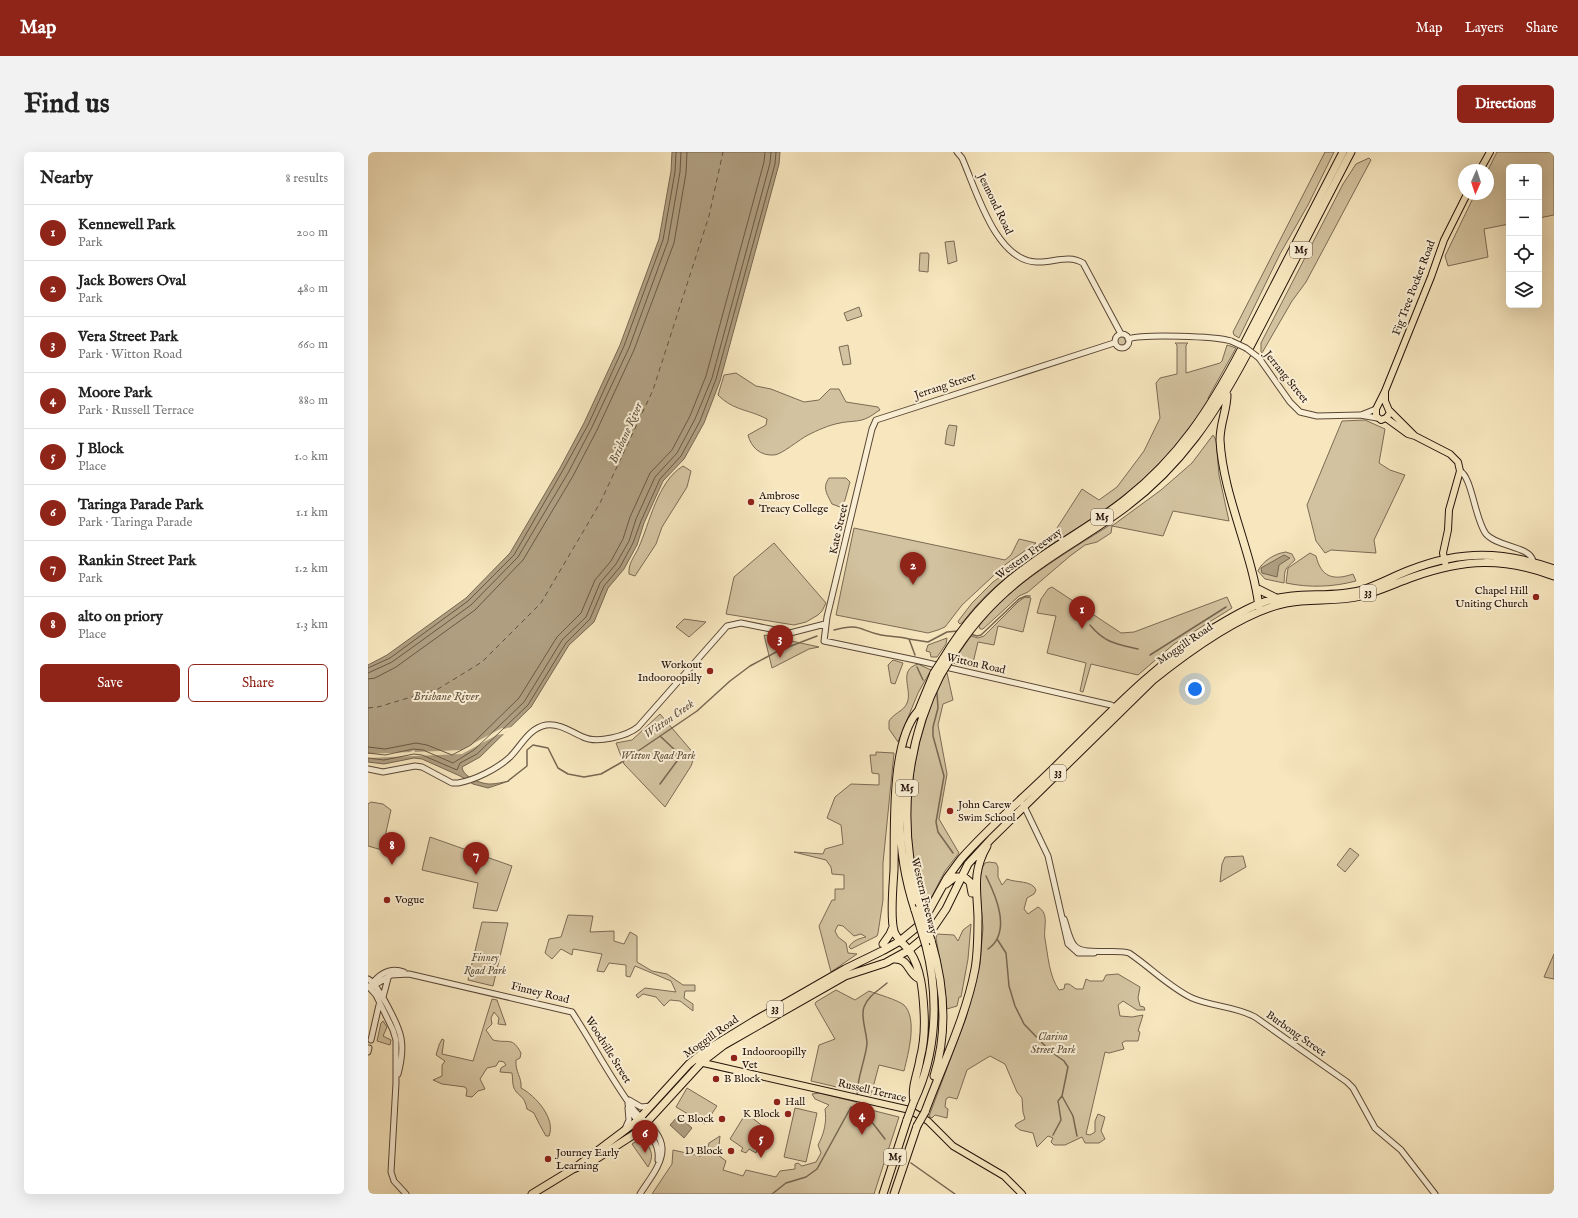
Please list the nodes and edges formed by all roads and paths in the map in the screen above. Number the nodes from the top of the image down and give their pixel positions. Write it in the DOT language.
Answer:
graph roads {
  1 [pos="957,152"];
  2 [pos="1343,152"];
  3 [pos="1351,152"];
  4 [pos="1490,152"];
  5 [pos="1483,164"];
  6 [pos="1464,200"];
  7 [pos="1121,334"];
  8 [pos="1128,339"];
  9 [pos="1114,343"];
  10 [pos="1246,349"];
  11 [pos="1224,389"];
  12 [pos="1385,391"];
  13 [pos="1376,408"];
  14 [pos="1389,409"];
  15 [pos="1360,415"];
  16 [pos="1377,418"];
  17 [pos="1386,418"];
  18 [pos="875,422"];
  19 [pos="1415,436"];
  20 [pos="1460,471"];
  21 [pos="1533,561"];
  22 [pos="1445,563"];
  23 [pos="1554,569"];
  24 [pos="1554,576"];
  25 [pos="1256,588"];
  26 [pos="1276,598"];
  27 [pos="1260,607"];
  28 [pos="825,624"];
  29 [pos="824,641"];
  30 [pos="937,674"];
  31 [pos="1118,709"];
  32 [pos="918,711"];
  33 [pos="368,769"];
  34 [pos="1022,804"];
  35 [pos="991,839"];
  36 [pos="961,876"];
  37 [pos="944,884"];
  38 [pos="893,927"];
  39 [pos="927,938"];
  40 [pos="900,941"];
  41 [pos="882,948"];
  42 [pos="909,950"];
  43 [pos="895,958"];
  44 [pos="409,974"];
  45 [pos="388,976"];
  46 [pos="919,979"];
  47 [pos="372,982"];
  48 [pos="369,987"];
  49 [pos="968,992"];
  50 [pos="381,1000"];
  51 [pos="384,1012"];
  52 [pos="572,1012"];
  53 [pos="390,1014"];
  54 [pos="377,1016"];
  55 [pos="371,1040"];
  56 [pos="692,1062"];
  57 [pos="702,1062"];
  58 [pos="396,1083"];
  59 [pos="626,1100"];
  60 [pos="914,1100"];
  61 [pos="926,1104"];
  62 [pos="653,1105"];
  63 [pos="642,1121"];
  64 [pos="622,1134"];
  65 [pos="632,1135"];
  66 [pos="657,1146"];
  67 [pos="656,1168"];
  68 [pos="573,1169"];
  69 [pos="406,1194"];
  70 [pos="532,1194"];
  71 [pos="640,1194"];
  72 [pos="883,1194"];
  73 [pos="894,1194"];
  74 [pos="1022,1194"];
  75 [pos="1435,1194"];
  1 -- 7 [label="street, Jesmond Road"];
  2 -- 10 [label="highway, M5"];
  3 -- 10 [label="highway, M5"];
  4 -- 5 [label="main road"];
  6 -- 12 [label="main road, Fig Tree Pocket Road"];
  7 -- 8 [label="street"];
  7 -- 9 [label="street"];
  8 -- 9 [label="street"];
  8 -- 15 [label="street, Jerrang Street, bridge"];
  9 -- 18 [label="street, Jerrang Street"];
  10 -- 11 [label="highway, M5"];
  11 -- 25 [label="highway"];
  11 -- 30 [label="highway, Western Freeway / M5, bridge"];
  12 -- 13 [label="main road, Fig Tree Pocket Road"];
  12 -- 14 [label="main road"];
  13 -- 14 [label="main road"];
  13 -- 15 [label="street, Jerrang Street"];
  13 -- 16 [label="main road"];
  14 -- 17 [label="main road"];
  14 -- 19 [label="main road"];
  15 -- 16 [label="street, Jerrang Street"];
  16 -- 17 [label="main road"];
  17 -- 19 [label="main road"];
  18 -- 28 [label="street, Kate Street"];
  19 -- 20 [label="main road"];
  20 -- 21 [label="street"];
  20 -- 22 [label="main road"];
  21 -- 22 [label="highway, Moggill Road / 33"];
  21 -- 23 [label="highway, Moggill Road / 33"];
  22 -- 24 [label="highway, Moggill Road / 33"];
  22 -- 26 [label="highway, Moggill Road / 33"];
  22 -- 27 [label="highway, Moggill Road / 33"];
  25 -- 26 [label="highway"];
  25 -- 27 [label="highway"];
  26 -- 27 [label="highway, Moggill Road / 33"];
  27 -- 31 [label="highway, Moggill Road / 33"];
  28 -- 29 [label="street, Kate Street"];
  28 -- 33 [label="street"];
  29 -- 31 [label="street, Witton Road"];
  30 -- 32 [label="highway, Western Freeway / M5"];
  30 -- 39 [label="highway, Western Freeway / M5, bridge"];
  31 -- 34 [label="highway, Moggill Road / 33"];
  32 -- 38 [label="highway"];
  32 -- 39 [label="highway, Western Freeway / M5, bridge"];
  34 -- 35 [label="highway, Moggill Road / 33"];
  34 -- 37 [label="highway, Moggill Road / 33"];
  34 -- 75 [label="street, Burbong Street"];
  35 -- 36 [label="highway, Moggill Road / 33"];
  35 -- 49 [label="highway"];
  36 -- 37 [label="highway"];
  36 -- 39 [label="highway, Moggill Road / 33"];
  36 -- 49 [label="highway"];
  37 -- 40 [label="highway, Moggill Road / 33"];
  38 -- 40 [label="highway"];
  38 -- 41 [label="highway"];
  39 -- 42 [label="highway, Moggill Road / 33"];
  39 -- 60 [label="highway, Western Freeway / M5"];
  39 -- 61 [label="highway, Western Freeway / M5"];
  40 -- 41 [label="highway, Moggill Road / 33"];
  40 -- 42 [label="highway"];
  41 -- 56 [label="highway, Moggill Road / 33"];
  42 -- 43 [label="highway, Moggill Road / 33"];
  42 -- 46 [label="highway"];
  43 -- 46 [label="highway"];
  43 -- 57 [label="highway, Moggill Road / 33"];
  44 -- 45 [label="street, Finney Road"];
  44 -- 47 [label="street, Finney Road"];
  44 -- 52 [label="street, Finney Road"];
  45 -- 47 [label="street"];
  45 -- 50 [label="street"];
  46 -- 60 [label="highway"];
  47 -- 48 [label="street"];
  47 -- 50 [label="street"];
  48 -- 50 [label="street"];
  49 -- 61 [label="highway"];
  50 -- 51 [label="street"];
  50 -- 53 [label="street"];
  50 -- 54 [label="street"];
  51 -- 53 [label="street"];
  51 -- 54 [label="street"];
  51 -- 58 [label="street"];
  52 -- 59 [label="street, Woodville Street"];
  53 -- 58 [label="street"];
  54 -- 55 [label="street"];
  56 -- 57 [label="main road, Russell Terrace"];
  56 -- 62 [label="highway, Moggill Road / 33"];
  57 -- 63 [label="highway, Moggill Road / 33"];
  57 -- 74 [label="main road, Russell Terrace"];
  58 -- 69 [label="street"];
  59 -- 62 [label="street"];
  59 -- 63 [label="street, Woodville Street"];
  59 -- 64 [label="street"];
  60 -- 72 [label="highway, Western Freeway / M5, bridge"];
  61 -- 73 [label="highway, Western Freeway / M5, bridge"];
  62 -- 63 [label="highway, Moggill Road / 33"];
  63 -- 64 [label="highway, Moggill Road / 33"];
  63 -- 65 [label="highway, Moggill Road / 33"];
  63 -- 66 [label="street"];
  63 -- 67 [label="street"];
  64 -- 68 [label="highway, Moggill Road / 33"];
  65 -- 66 [label="street"];
  65 -- 68 [label="highway, Moggill Road / 33"];
  66 -- 67 [label="street"];
  67 -- 71 [label="street"];
  68 -- 70 [label="highway, Moggill Road / 33"];
}
